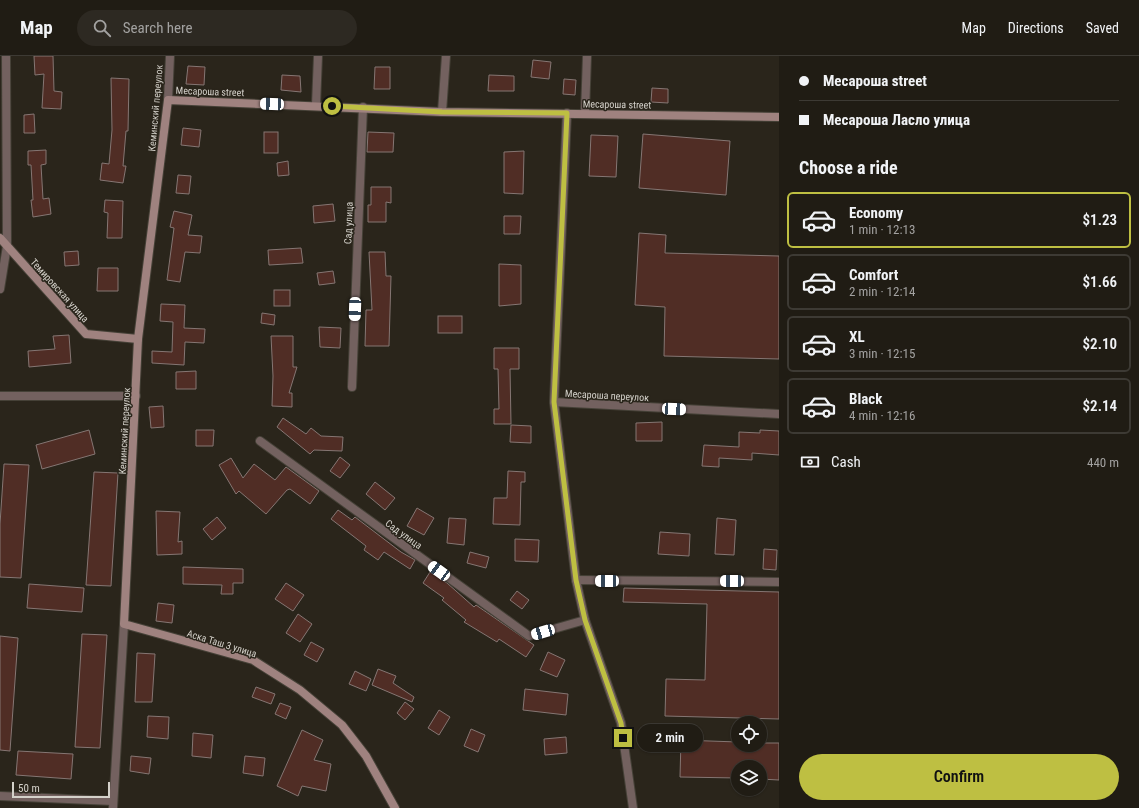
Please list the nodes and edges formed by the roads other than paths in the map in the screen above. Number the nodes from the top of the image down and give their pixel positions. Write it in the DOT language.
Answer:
graph roads {
  1 [pos="6,56"];
  2 [pos="170,56"];
  3 [pos="318,56"];
  4 [pos="446,56"];
  5 [pos="587,56"];
  6 [pos="168,100"];
  7 [pos="316,105"];
  8 [pos="363,107"];
  9 [pos="442,112"];
  10 [pos="567,113"];
  11 [pos="586,113"];
  12 [pos="779,117"];
  13 [pos="0,238"];
  14 [pos="7,246"];
  15 [pos="0,289"];
  16 [pos="138,339"];
  17 [pos="352,387"];
  18 [pos="0,396"];
  19 [pos="136,396"];
  20 [pos="554,402"];
  21 [pos="779,414"];
  22 [pos="260,442"];
  23 [pos="576,580"];
  24 [pos="779,582"];
  25 [pos="585,620"];
  26 [pos="124,624"];
  27 [pos="0,796"];
  28 [pos="113,805"];
  29 [pos="395,808"];
  30 [pos="633,808"];
  1 -- 14 [label="street"];
  2 -- 6 [label="street, Кеминский переулок"];
  3 -- 7 [label="street"];
  4 -- 9 [label="street"];
  5 -- 11 [label="street"];
  6 -- 7 [label="street, Месароша street"];
  6 -- 16 [label="street, Кеминский переулок"];
  7 -- 8 [label="street, Месароша street"];
  8 -- 9 [label="street, Месароша street"];
  8 -- 17 [label="street, Сад улица"];
  9 -- 10 [label="street, Месароша street"];
  10 -- 11 [label="street, Месароша street"];
  10 -- 20 [label="street"];
  11 -- 12 [label="street, Месароша street"];
  13 -- 14 [label="street, Темировская улица"];
  14 -- 15 [label="street"];
  14 -- 16 [label="street, Темировская улица"];
  16 -- 19 [label="street, Кеминский переулок"];
  18 -- 19 [label="street"];
  19 -- 26 [label="street, Кеминский переулок"];
  20 -- 21 [label="street, Месароша переулок"];
  20 -- 23 [label="street"];
  22 -- 25 [label="street, Сад улица"];
  23 -- 24 [label="street"];
  23 -- 25 [label="street"];
  25 -- 30 [label="street"];
  26 -- 28 [label="street, Кеминский переулок"];
  26 -- 29 [label="street, Аска Таш 3 улица"];
  27 -- 28 [label="street"];
}
